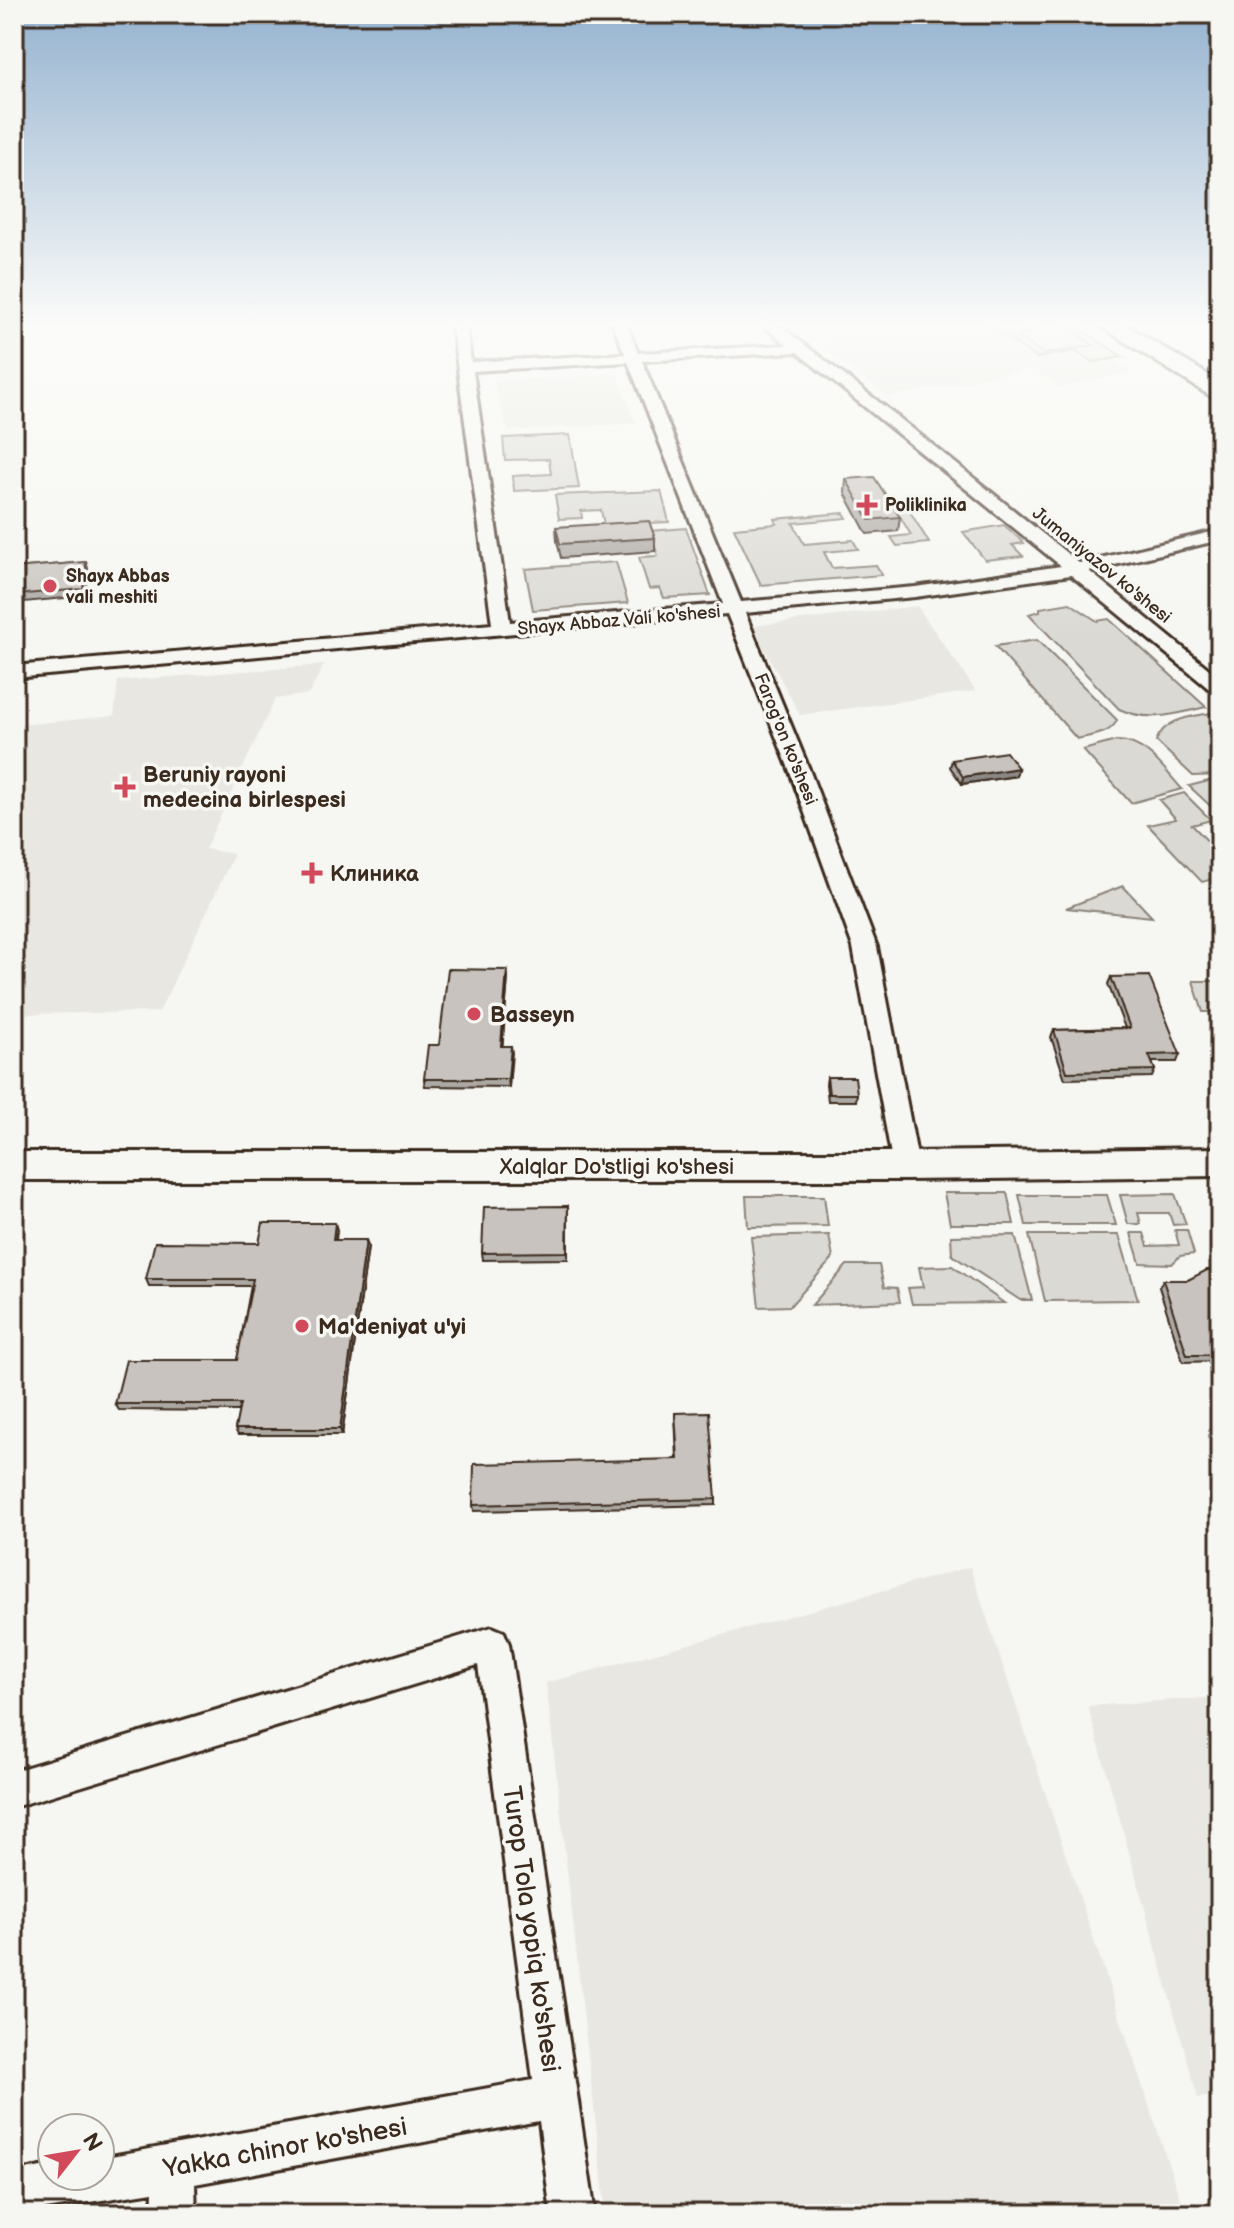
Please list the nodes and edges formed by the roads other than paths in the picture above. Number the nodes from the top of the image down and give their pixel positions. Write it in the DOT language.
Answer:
graph roads {
  1 [pos="475,429"];
  2 [pos="661,429"];
  3 [pos="901,429"];
  4 [pos="1220,535"];
  5 [pos="1194,540"];
  6 [pos="1220,558"];
  7 [pos="1077,569"];
  8 [pos="734,610"];
  9 [pos="502,630"];
  10 [pos="14,672"];
  11 [pos="1220,688"];
  12 [pos="1220,1162"];
  13 [pos="14,1166"];
  14 [pos="906,1166"];
  15 [pos="14,1789"];
  16 [pos="556,2097"];
  17 [pos="174,2167"];
  18 [pos="14,2193"];
  19 [pos="174,2214"];
  20 [pos="573,2214"];
  1 -- 9 [label="street"];
  2 -- 8 [label="street, Farog'on ko'shesi"];
  3 -- 7 [label="street, Jumaniyazov ko'shesi"];
  4 -- 5 [label="street, Shayx Abbaz Vali ko'shesi"];
  5 -- 6 [label="street"];
  5 -- 7 [label="street, Shayx Abbaz Vali ko'shesi"];
  7 -- 8 [label="street, Shayx Abbaz Vali ko'shesi"];
  7 -- 11 [label="street, Jumaniyazov ko'shesi"];
  8 -- 9 [label="street, Shayx Abbaz Vali ko'shesi"];
  8 -- 14 [label="street, Farog'on ko'shesi"];
  9 -- 10 [label="street, Shayx Abbaz Vali ko'shesi"];
  12 -- 14 [label="street, Xalqlar Do'stligi ko'shesi"];
  13 -- 14 [label="street, Xalqlar Do'stligi ko'shesi"];
  15 -- 16 [label="street, Turop Tola yopiq ko'shesi"];
  16 -- 17 [label="street, Yakka chinor ko'shesi"];
  16 -- 20 [label="street, Turop Tola yopiq ko'shesi"];
  17 -- 18 [label="street, Yakka chinor ko'shesi"];
  17 -- 19 [label="street"];
}
